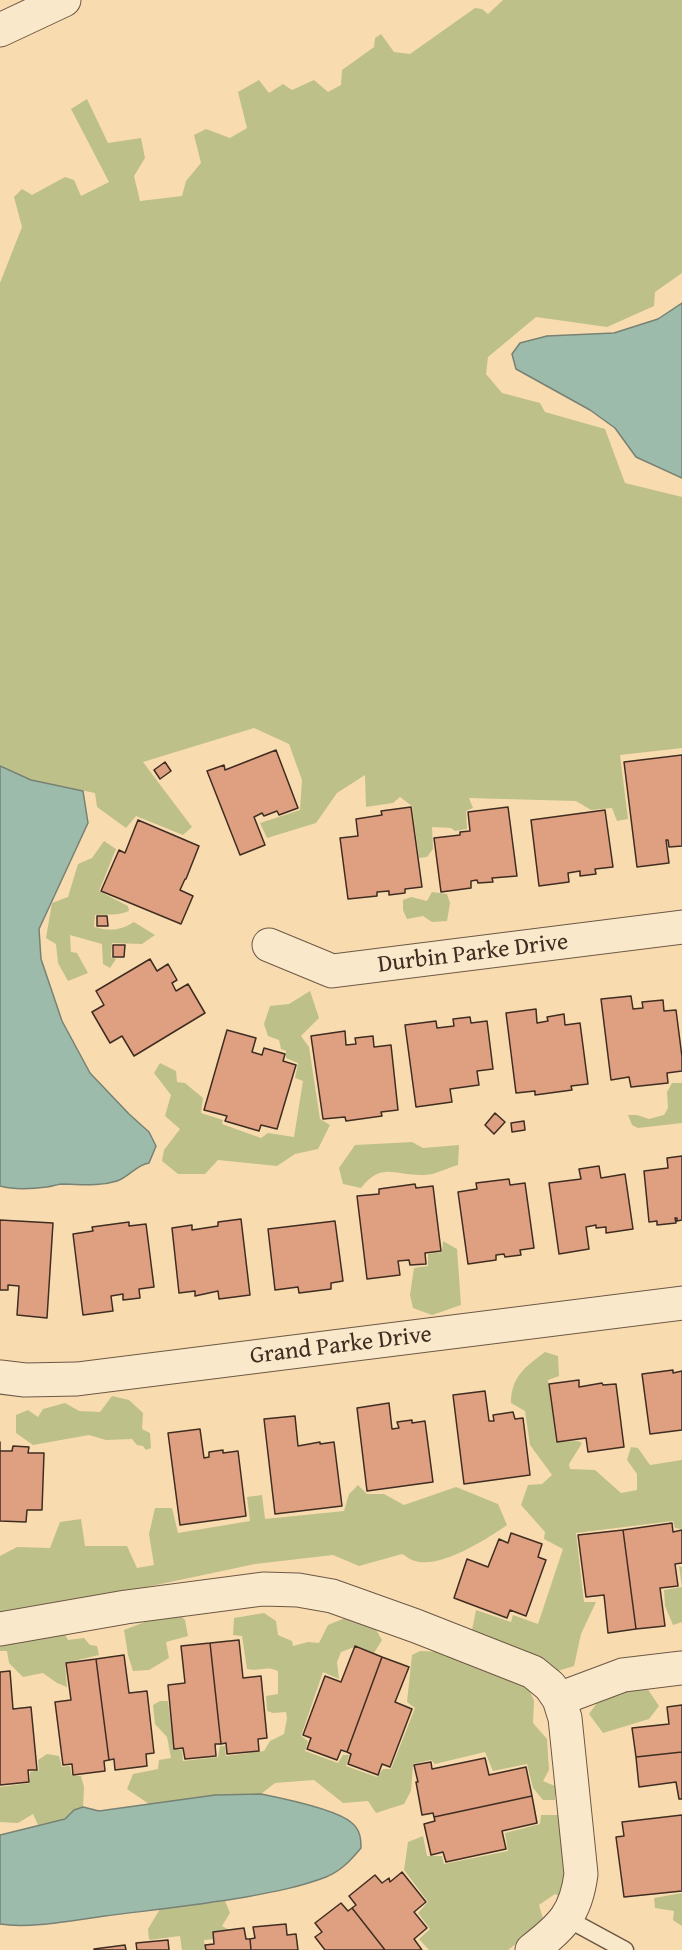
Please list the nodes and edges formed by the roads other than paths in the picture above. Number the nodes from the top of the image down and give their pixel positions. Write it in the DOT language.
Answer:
graph roads {
  1 [pos="64,0"];
  2 [pos="0,30"];
  3 [pos="682,927"];
  4 [pos="269,945"];
  5 [pos="682,1303"];
  6 [pos="0,1377"];
  7 [pos="0,1629"];
  8 [pos="682,1668"];
  9 [pos="559,1699"];
  10 [pos="566,1918"];
  11 [pos="532,1950"];
  12 [pos="625,1950"];
  1 -- 2 [label="street"];
  3 -- 4 [label="street, Durbin Parke Drive"];
  5 -- 6 [label="street, Grand Parke Drive"];
  7 -- 9 [label="street"];
  8 -- 9 [label="street"];
  9 -- 10 [label="street"];
  10 -- 11 [label="street"];
  10 -- 12 [label="lane"];
}
